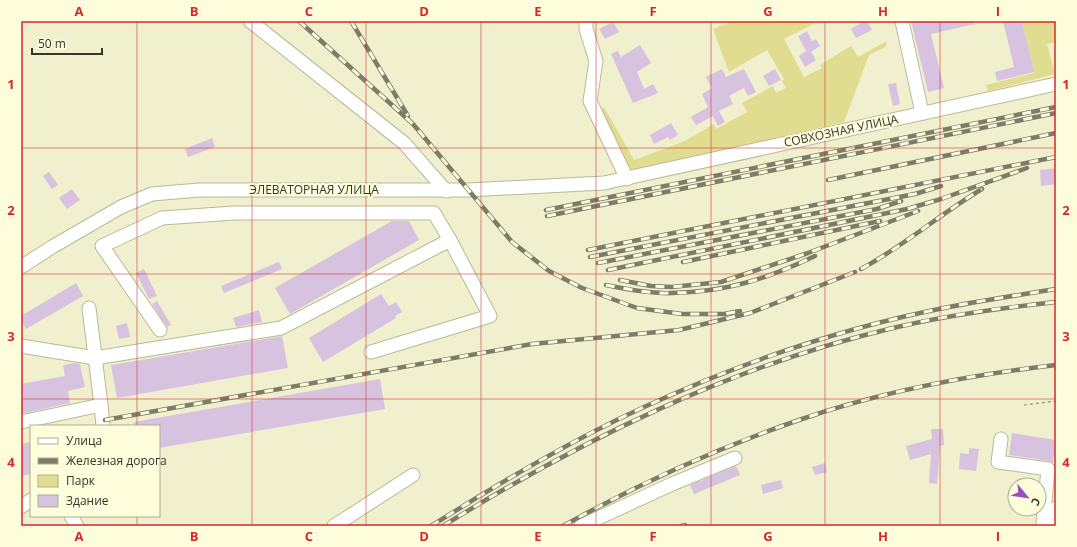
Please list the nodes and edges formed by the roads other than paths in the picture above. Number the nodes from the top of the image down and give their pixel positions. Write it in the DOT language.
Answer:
graph roads {
  1 [pos="250,21"];
  2 [pos="586,21"];
  3 [pos="902,21"];
  4 [pos="1056,84"];
  5 [pos="922,114"];
  6 [pos="627,179"];
  7 [pos="446,191"];
  8 [pos="450,240"];
  9 [pos="21,267"];
  10 [pos="89,308"];
  11 [pos="160,330"];
  12 [pos="21,346"];
  13 [pos="371,352"];
  14 [pos="95,358"];
  15 [pos="100,405"];
  16 [pos="21,422"];
  17 [pos="103,425"];
  18 [pos="1001,439"];
  19 [pos="735,458"];
  20 [pos="413,475"];
  21 [pos="30,501"];
  22 [pos="21,507"];
  23 [pos="1056,508"];
  24 [pos="72,517"];
  25 [pos="77,526"];
  26 [pos="334,526"];
  27 [pos="581,526"];
  28 [pos="1046,526"];
  29 [pos="1054,526"];
  1 -- 7 [label="street"];
  2 -- 6 [label="street"];
  3 -- 5 [label="street"];
  4 -- 5 [label="street, СОВХОЗНАЯ УЛИЦА"];
  5 -- 6 [label="street, СОВХОЗНАЯ УЛИЦА"];
  6 -- 7 [label="street, ЭЛЕВАТОРНАЯ УЛИЦА"];
  7 -- 9 [label="street, ЭЛЕВАТОРНАЯ УЛИЦА"];
  8 -- 11 [label="street"];
  8 -- 13 [label="street"];
  8 -- 14 [label="street"];
  10 -- 14 [label="street"];
  12 -- 14 [label="street"];
  14 -- 15 [label="street"];
  15 -- 16 [label="street"];
  15 -- 17 [label="street"];
  18 -- 28 [label="street"];
  19 -- 27 [label="street"];
  20 -- 26 [label="street"];
  21 -- 22 [label="street"];
  23 -- 29 [label="street"];
  24 -- 25 [label="street"];
}
